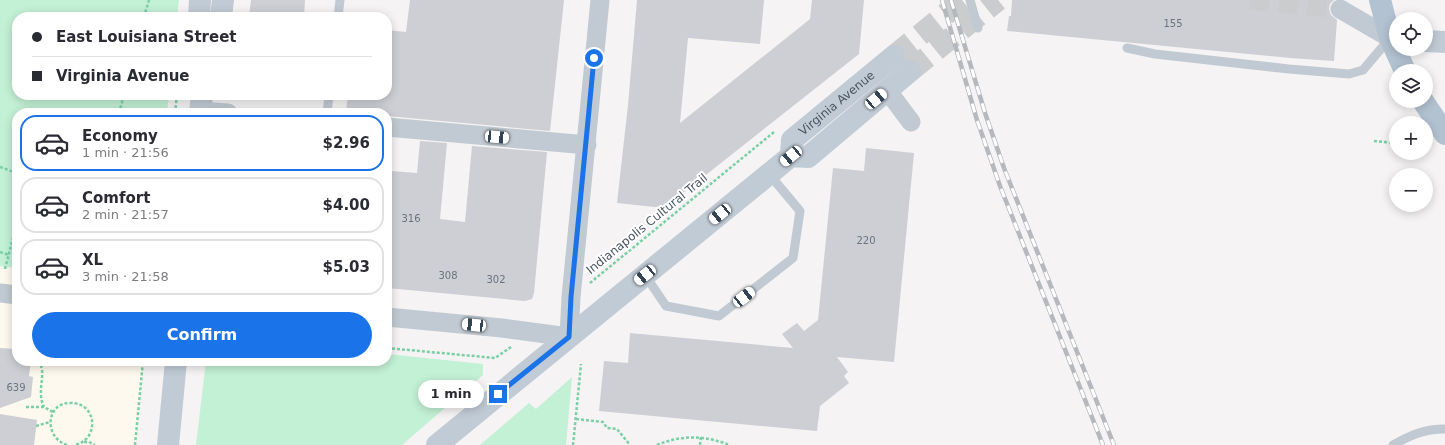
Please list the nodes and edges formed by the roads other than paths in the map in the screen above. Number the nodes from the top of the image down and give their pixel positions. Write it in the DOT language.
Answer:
graph roads {
  1 [pos="200,0"];
  2 [pos="223,0"];
  3 [pos="340,0"];
  4 [pos="600,0"];
  5 [pos="970,0"];
  6 [pos="1380,0"];
  7 [pos="1340,9"];
  8 [pos="199,12"];
  9 [pos="222,12"];
  10 [pos="339,12"];
  11 [pos="978,28"];
  12 [pos="1386,38"];
  13 [pos="1433,41"];
  14 [pos="1445,42"];
  15 [pos="1127,48"];
  16 [pos="1401,64"];
  17 [pos="887,90"];
  18 [pos="1428,108"];
  19 [pos="911,122"];
  20 [pos="392,127"];
  21 [pos="1445,134"];
  22 [pos="587,146"];
  23 [pos="791,156"];
  24 [pos="769,174"];
  25 [pos="645,275"];
  26 [pos="0,293"];
  27 [pos="12,294"];
  28 [pos="392,318"];
  29 [pos="569,337"];
  30 [pos="176,366"];
  31 [pos="1445,429"];
  32 [pos="168,445"];
  33 [pos="437,445"];
  34 [pos="1393,445"];
  1 -- 8 [label="street"];
  2 -- 9 [label="street"];
  3 -- 10 [label="lane"];
  4 -- 22 [label="street"];
  5 -- 11 [label="lane"];
  6 -- 12 [label="main road"];
  7 -- 12 [label="street"];
  12 -- 15 [label="lane"];
  12 -- 16 [label="main road"];
  13 -- 14 [label="street"];
  17 -- 19 [label="street"];
  17 -- 23 [label="street, Virginia Avenue"];
  17 -- 23 [label="street, Virginia Avenue"];
  18 -- 21 [label="main road"];
  20 -- 22 [label="street"];
  22 -- 29 [label="street"];
  23 -- 24 [label="street"];
  24 -- 25 [label="street"];
  24 -- 25 [label="lane"];
  25 -- 29 [label="street"];
  26 -- 27 [label="street"];
  28 -- 29 [label="street"];
  29 -- 33 [label="street"];
  30 -- 32 [label="street"];
  31 -- 34 [label="lane"];
}
